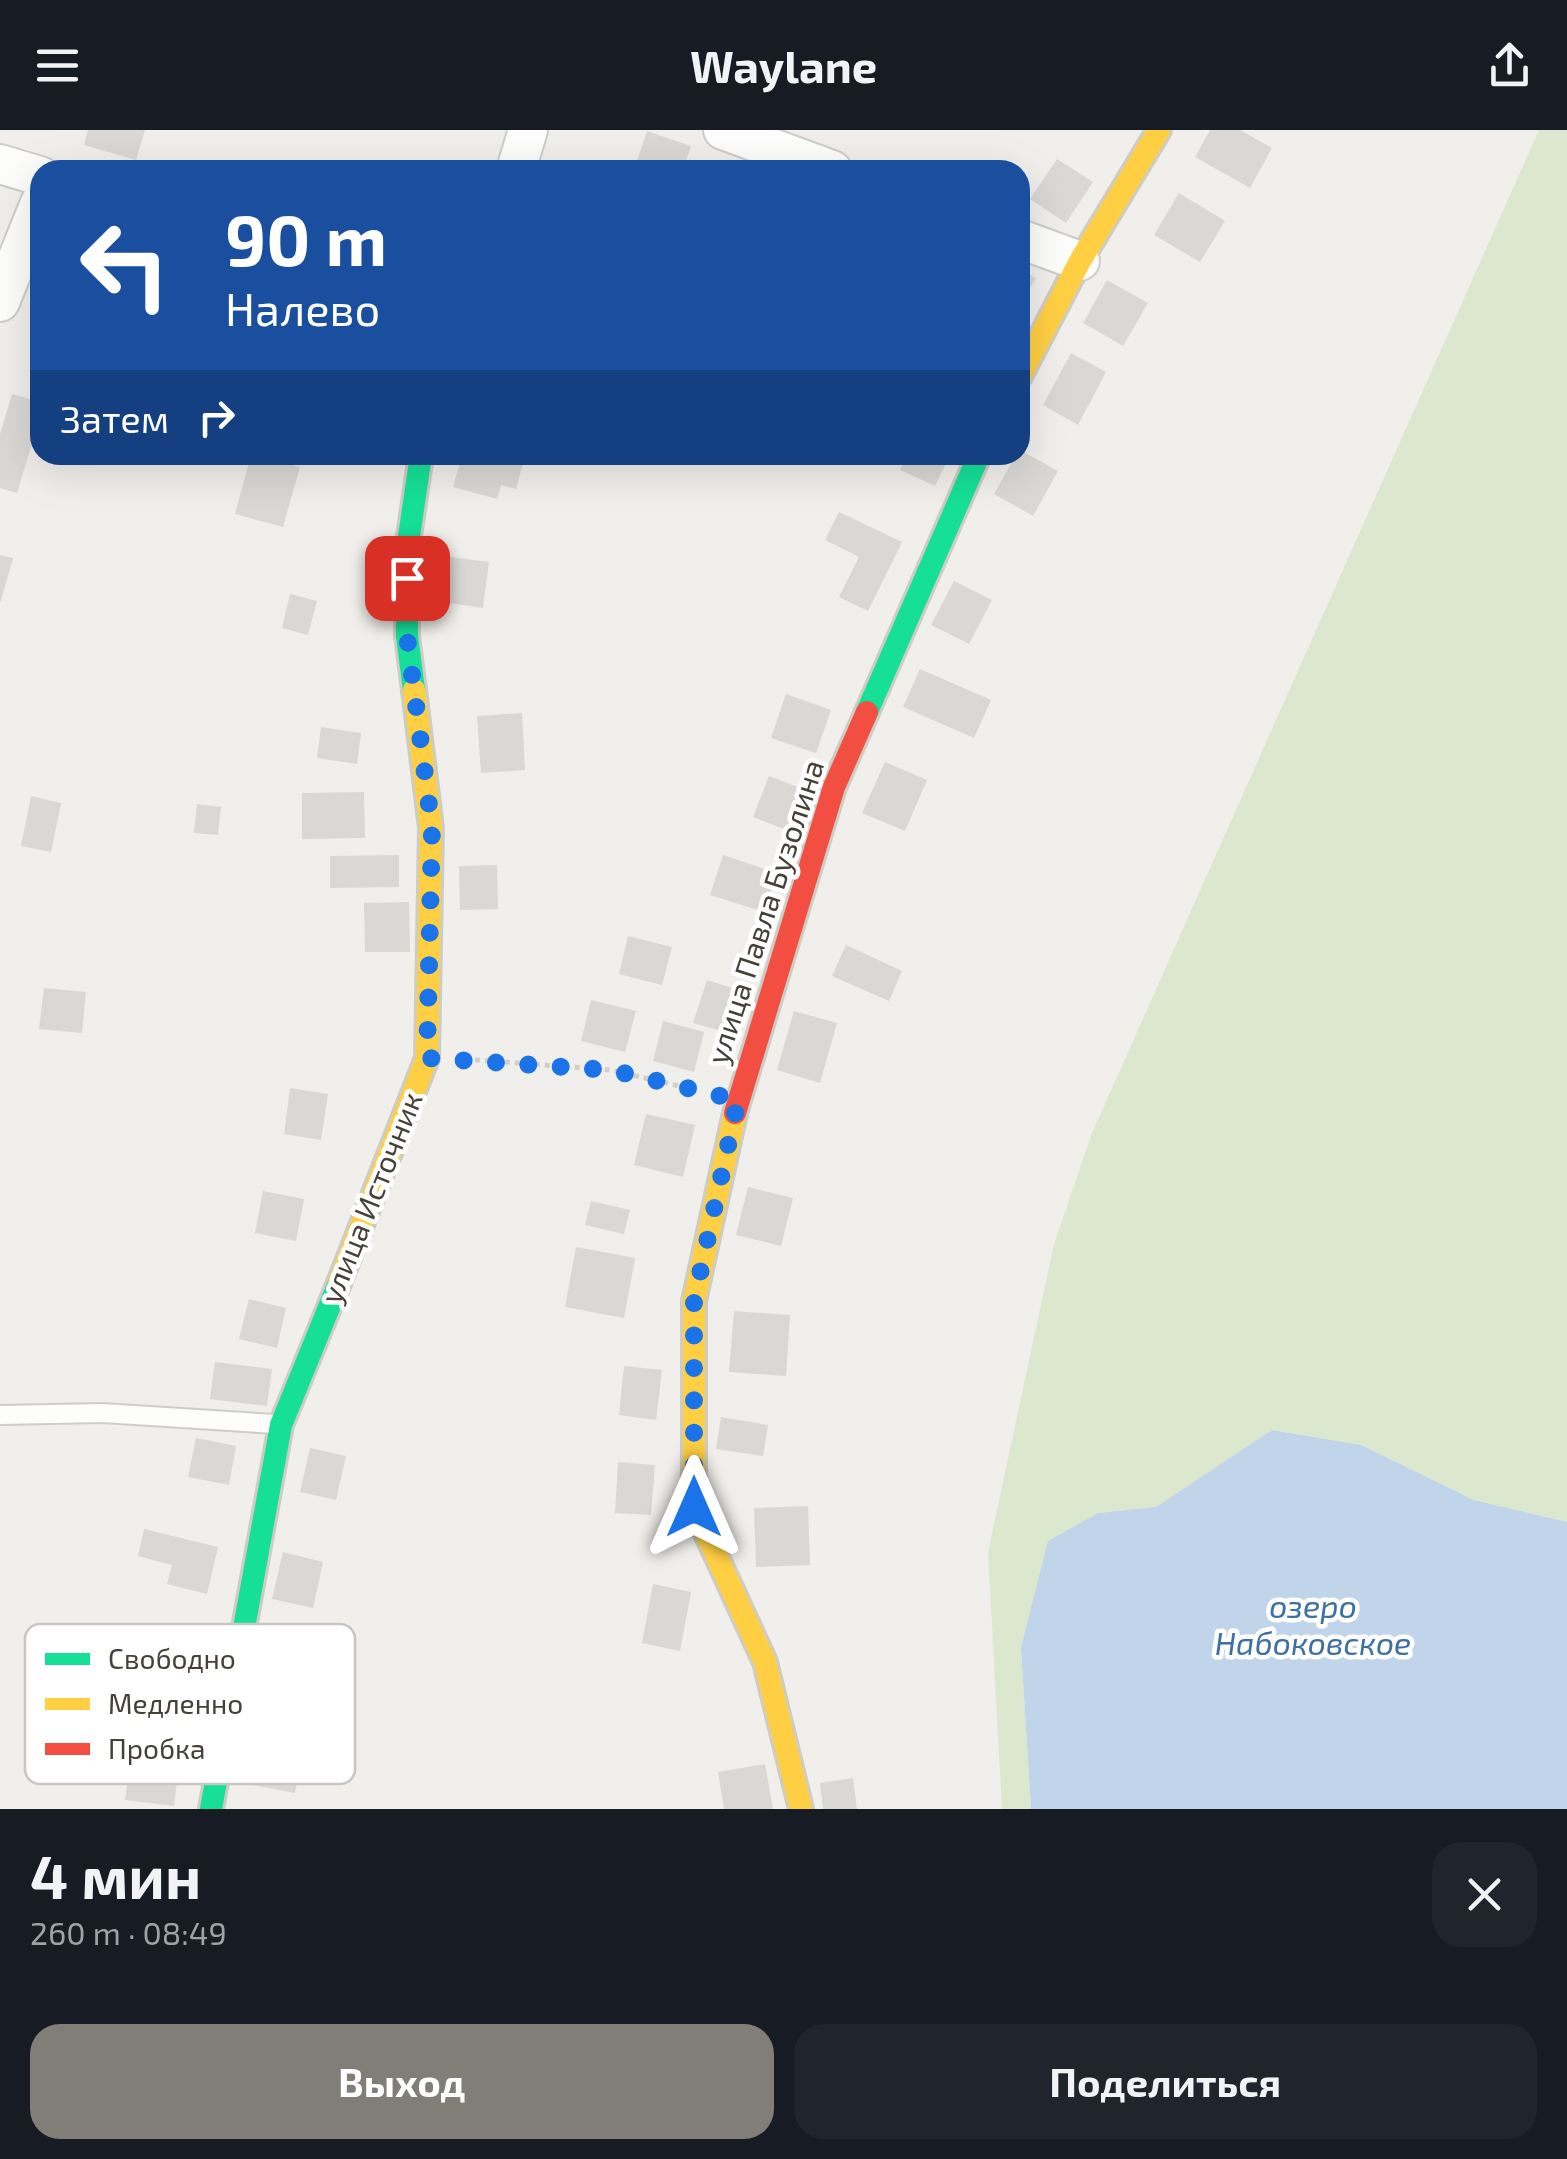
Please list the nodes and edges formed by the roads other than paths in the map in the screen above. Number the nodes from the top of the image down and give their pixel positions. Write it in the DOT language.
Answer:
graph roads {
  1 [pos="528,130"];
  2 [pos="722,130"];
  3 [pos="1159,130"];
  4 [pos="519,160"];
  5 [pos="804,160"];
  6 [pos="0,164"];
  7 [pos="30,173"];
  8 [pos="30,231"];
  9 [pos="1030,243"];
  10 [pos="1080,261"];
  11 [pos="0,302"];
  12 [pos="1030,357"];
  13 [pos="420,465"];
  14 [pos="975,465"];
  15 [pos="0,1415"];
  16 [pos="281,1425"];
  17 [pos="245,1624"];
  18 [pos="216,1784"];
  19 [pos="211,1809"];
  20 [pos="802,1809"];
  1 -- 4 [label="street"];
  2 -- 5 [label="street"];
  3 -- 10 [label="street"];
  6 -- 7 [label="street"];
  8 -- 11 [label="street"];
  9 -- 10 [label="street"];
  10 -- 12 [label="street"];
  13 -- 16 [label="street, улица Источник"];
  14 -- 20 [label="street, улица Павла Бузолина"];
  15 -- 16 [label="lane"];
  16 -- 17 [label="street, улица Источник"];
  18 -- 19 [label="street, улица Источник"];
}
